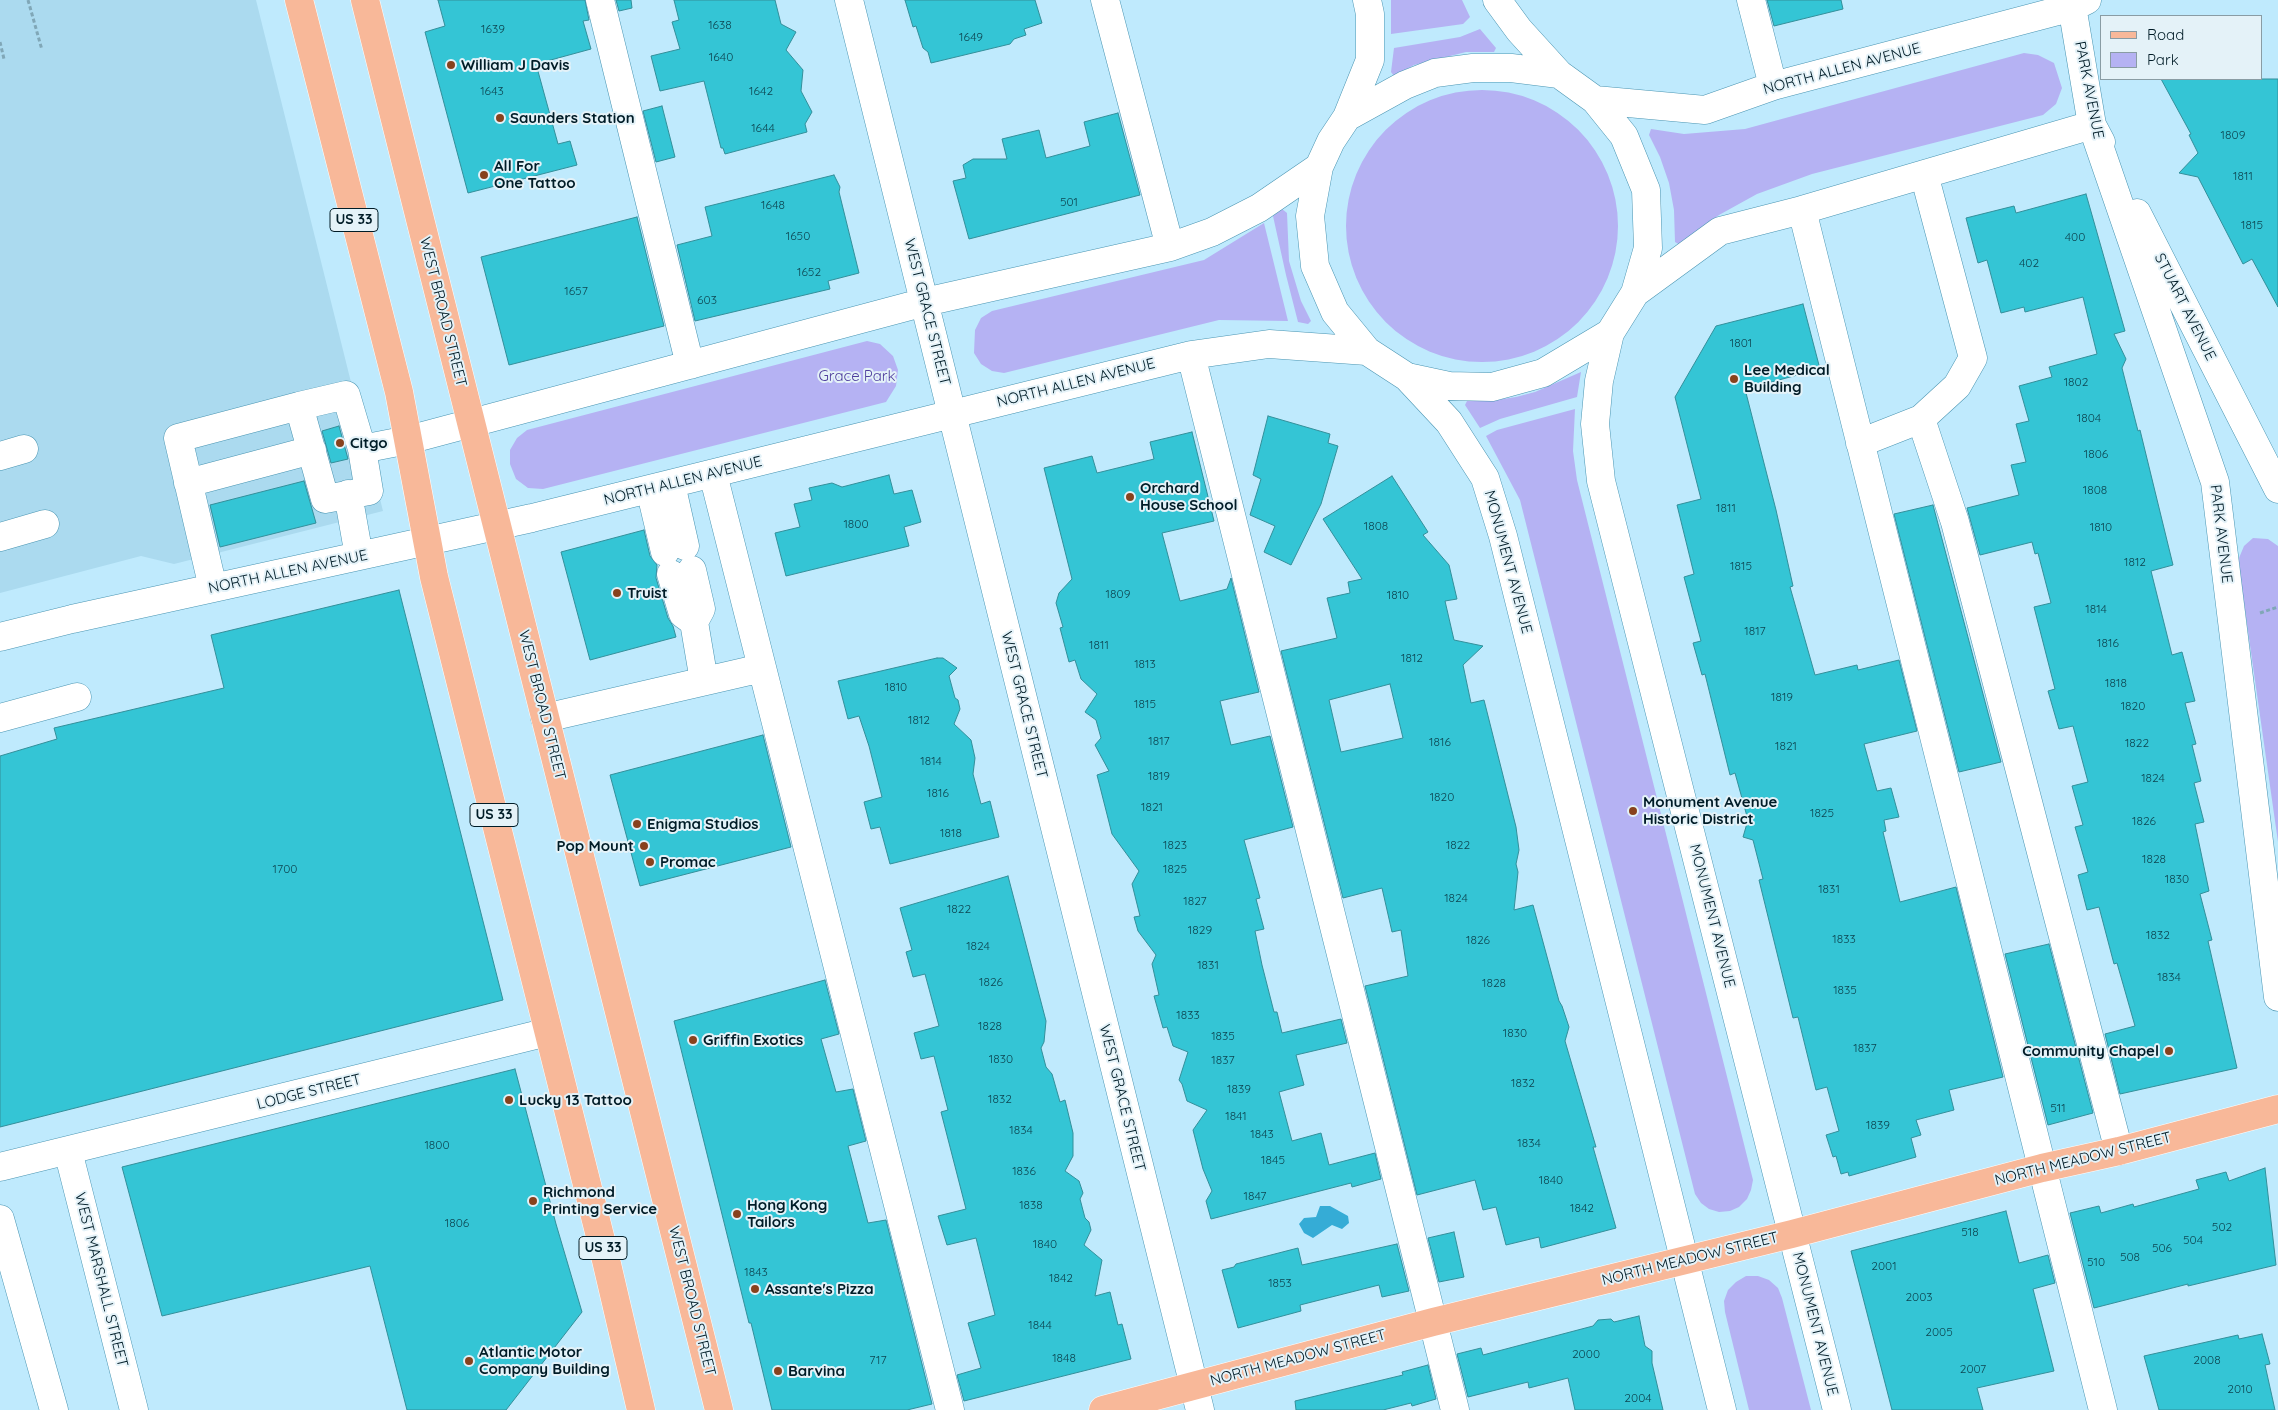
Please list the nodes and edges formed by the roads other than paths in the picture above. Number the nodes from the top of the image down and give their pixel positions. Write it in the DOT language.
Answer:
graph roads {
  1 [pos="299,0"];
  2 [pos="365,0"];
  3 [pos="600,0"];
  4 [pos="848,0"];
  5 [pos="1105,0"];
  6 [pos="1367,0"];
  7 [pos="1497,0"];
  8 [pos="1751,0"];
  9 [pos="2077,2"];
  10 [pos="1558,74"];
  11 [pos="1773,86"];
  12 [pos="1595,100"];
  13 [pos="1347,117"];
  14 [pos="2092,125"];
  15 [pos="1319,167"];
  16 [pos="1924,174"];
  17 [pos="1802,210"];
  18 [pos="1170,247"];
  19 [pos="1635,293"];
  20 [pos="925,302"];
  21 [pos="1610,333"];
  22 [pos="1367,351"];
  23 [pos="1191,355"];
  24 [pos="690,365"];
  25 [pos="1407,377"];
  26 [pos="299,406"];
  27 [pos="952,414"];
  28 [pos="1921,419"];
  29 [pos="471,422"];
  30 [pos="408,440"];
  31 [pos="1860,443"];
  32 [pos="362,449"];
  33 [pos="312,450"];
  34 [pos="713,474"];
  35 [pos="188,483"];
  36 [pos="661,487"];
  37 [pos="2278,489"];
  38 [pos="348,494"];
  39 [pos="46,524"];
  40 [pos="497,526"];
  41 [pos="0,536"];
  42 [pos="428,541"];
  43 [pos="359,556"];
  44 [pos="213,588"];
  45 [pos="0,637"];
  46 [pos="762,668"];
  47 [pos="704,682"];
  48 [pos="77,697"];
  49 [pos="0,718"];
  50 [pos="545,718"];
  51 [pos="2278,997"];
  52 [pos="548,1032"];
  53 [pos="2278,1110"];
  54 [pos="68,1151"];
  55 [pos="2119,1151"];
  56 [pos="0,1167"];
  57 [pos="2042,1168"];
  58 [pos="0,1219"];
  59 [pos="1792,1234"];
  60 [pos="1685,1261"];
  61 [pos="1433,1322"];
  62 [pos="1196,1398"];
  63 [pos="54,1410"];
  64 [pos="134,1410"];
  65 [pos="641,1410"];
  66 [pos="719,1410"];
  67 [pos="950,1410"];
  68 [pos="1103,1410"];
  69 [pos="1456,1410"];
  70 [pos="1722,1410"];
  71 [pos="1837,1410"];
  72 [pos="2103,1410"];
  1 -- 30 [label="main road, US 33"];
  2 -- 29 [label="main road, WEST BROAD STREET"];
  3 -- 24 [label="street"];
  4 -- 20 [label="street, WEST GRACE STREET"];
  5 -- 18 [label="street"];
  6 -- 13 [label="street"];
  7 -- 10 [label="street"];
  8 -- 11 [label="street"];
  9 -- 11 [label="street, NORTH ALLEN AVENUE"];
  9 -- 14 [label="street, PARK AVENUE"];
  10 -- 12 [label="street"];
  10 -- 13 [label="street"];
  11 -- 12 [label="street, NORTH ALLEN AVENUE"];
  12 -- 19 [label="street"];
  13 -- 15 [label="street"];
  14 -- 16 [label="street"];
  14 -- 37 [label="street, STUART AVENUE"];
  14 -- 51 [label="street, PARK AVENUE"];
  15 -- 18 [label="street"];
  15 -- 22 [label="street"];
  16 -- 17 [label="street"];
  16 -- 28 [label="street"];
  17 -- 19 [label="street"];
  17 -- 31 [label="street"];
  18 -- 20 [label="street"];
  19 -- 21 [label="street"];
  20 -- 24 [label="street"];
  20 -- 27 [label="street, WEST GRACE STREET"];
  21 -- 25 [label="street"];
  21 -- 59 [label="street, MONUMENT AVENUE"];
  22 -- 23 [label="street, NORTH ALLEN AVENUE"];
  22 -- 25 [label="street"];
  23 -- 27 [label="street, NORTH ALLEN AVENUE"];
  23 -- 61 [label="street"];
  24 -- 29 [label="street"];
  25 -- 60 [label="street, MONUMENT AVENUE"];
  26 -- 32 [label="street"];
  26 -- 33 [label="street"];
  26 -- 35 [label="street"];
  27 -- 34 [label="street, NORTH ALLEN AVENUE"];
  27 -- 62 [label="street, WEST GRACE STREET"];
  28 -- 31 [label="street"];
  28 -- 55 [label="street"];
  29 -- 30 [label="street"];
  29 -- 40 [label="main road, WEST BROAD STREET"];
  30 -- 32 [label="street"];
  30 -- 42 [label="main road, US 33"];
  31 -- 57 [label="street"];
  32 -- 38 [label="street"];
  33 -- 35 [label="street"];
  33 -- 38 [label="street"];
  34 -- 36 [label="street, NORTH ALLEN AVENUE"];
  34 -- 46 [label="street"];
  35 -- 44 [label="street"];
  36 -- 40 [label="street, NORTH ALLEN AVENUE"];
  36 -- 47 [label="street"];
  38 -- 43 [label="street"];
  39 -- 41 [label="street"];
  40 -- 42 [label="street, NORTH ALLEN AVENUE"];
  40 -- 50 [label="main road, WEST BROAD STREET"];
  42 -- 43 [label="street, NORTH ALLEN AVENUE"];
  42 -- 52 [label="main road, US 33"];
  43 -- 44 [label="street, NORTH ALLEN AVENUE"];
  44 -- 45 [label="street, NORTH ALLEN AVENUE"];
  46 -- 47 [label="street"];
  46 -- 67 [label="street"];
  47 -- 50 [label="street"];
  48 -- 49 [label="street"];
  50 -- 66 [label="main road, WEST BROAD STREET"];
  52 -- 54 [label="street, LODGE STREET"];
  52 -- 65 [label="main road, US 33"];
  53 -- 55 [label="main road, NORTH MEADOW STREET"];
  54 -- 56 [label="street, LODGE STREET"];
  54 -- 64 [label="street, WEST MARSHALL STREET"];
  55 -- 57 [label="main road, NORTH MEADOW STREET"];
  57 -- 59 [label="main road, NORTH MEADOW STREET"];
  57 -- 72 [label="street"];
  58 -- 63 [label="street"];
  59 -- 60 [label="main road, NORTH MEADOW STREET"];
  59 -- 71 [label="street, MONUMENT AVENUE"];
  60 -- 61 [label="main road, NORTH MEADOW STREET"];
  60 -- 70 [label="street, MONUMENT AVENUE"];
  61 -- 62 [label="main road, NORTH MEADOW STREET"];
  61 -- 69 [label="street"];
  62 -- 68 [label="main road, NORTH MEADOW STREET"];
}
